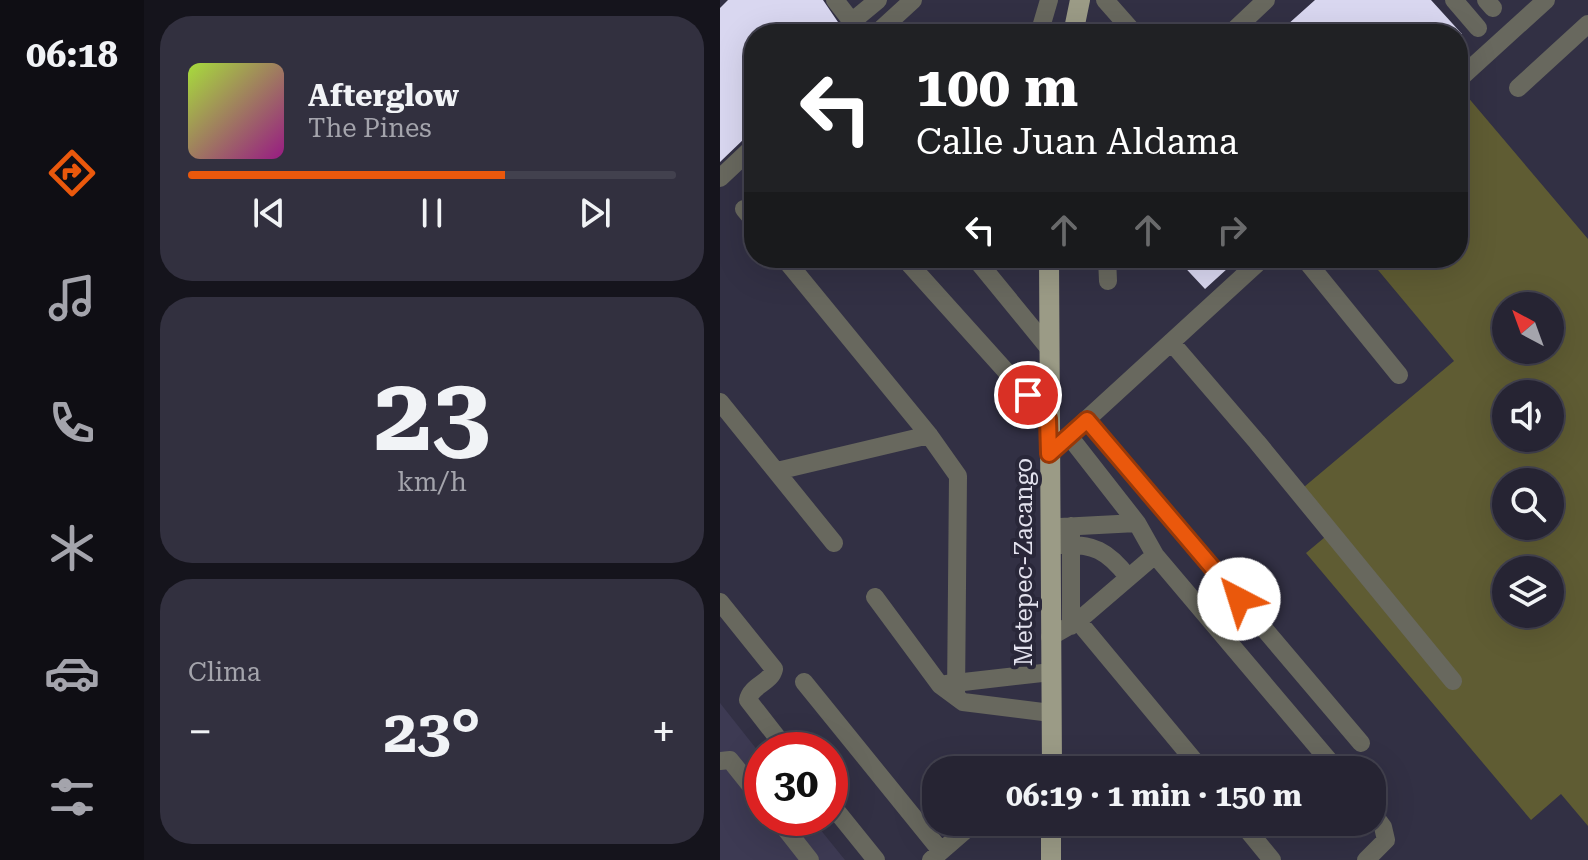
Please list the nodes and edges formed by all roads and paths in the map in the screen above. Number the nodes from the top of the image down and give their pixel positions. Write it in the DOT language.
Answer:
graph roads {
  1 [pos="835,0"];
  2 [pos="878,0"];
  3 [pos="913,0"];
  4 [pos="1049,0"];
  5 [pos="1080,0"];
  6 [pos="1105,0"];
  7 [pos="1266,0"];
  8 [pos="1454,0"];
  9 [pos="1546,0"];
  10 [pos="887,24"];
  11 [pos="1042,24"];
  12 [pos="1075,24"];
  13 [pos="1126,24"];
  14 [pos="1241,24"];
  15 [pos="1588,24"];
  16 [pos="1478,28"];
  17 [pos="1468,71"];
  18 [pos="1518,88"];
  19 [pos="744,155"];
  20 [pos="720,178"];
  21 [pos="792,268"];
  22 [pos="913,268"];
  23 [pos="983,268"];
  24 [pos="1049,268"];
  25 [pos="1107,268"];
  26 [pos="1252,268"];
  27 [pos="1312,268"];
  28 [pos="1108,281"];
  29 [pos="1171,342"];
  30 [pos="1047,346"];
  31 [pos="1399,375"];
  32 [pos="720,402"];
  33 [pos="1048,418"];
  34 [pos="1087,420"];
  35 [pos="929,435"];
  36 [pos="1069,436"];
  37 [pos="1049,454"];
  38 [pos="777,471"];
  39 [pos="1137,523"];
  40 [pos="1071,535"];
  41 [pos="1049,536"];
  42 [pos="834,543"];
  43 [pos="1155,555"];
  44 [pos="1128,577"];
  45 [pos="875,597"];
  46 [pos="720,602"];
  47 [pos="1075,624"];
  48 [pos="1050,637"];
  49 [pos="1051,672"];
  50 [pos="993,678"];
  51 [pos="1453,681"];
  52 [pos="804,682"];
  53 [pos="950,688"];
  54 [pos="996,706"];
  55 [pos="1051,713"];
  56 [pos="773,732"];
  57 [pos="1361,743"];
  58 [pos="1047,756"];
  59 [pos="1190,756"];
  60 [pos="1325,756"];
  61 [pos="720,761"];
  62 [pos="744,778"];
  63 [pos="848,825"];
  64 [pos="791,836"];
  65 [pos="959,836"];
  66 [pos="1051,836"];
  67 [pos="1252,836"];
  68 [pos="1385,836"];
  69 [pos="936,856"];
  70 [pos="810,860"];
  71 [pos="876,860"];
  72 [pos="1051,860"];
  73 [pos="1272,860"];
  74 [pos="1366,860"];
  1 -- 2 [label="street"];
  3 -- 10 [label="street"];
  4 -- 11 [label="street"];
  5 -- 12 [label="main road"];
  6 -- 13 [label="street"];
  7 -- 14 [label="street"];
  8 -- 16 [label="street"];
  9 -- 17 [label="street"];
  15 -- 18 [label="street"];
  19 -- 20 [label="street"];
  21 -- 35 [label="street"];
  22 -- 33 [label="street"];
  23 -- 30 [label="street"];
  24 -- 30 [label="main road, Metepec-Zacango"];
  25 -- 28 [label="street"];
  26 -- 29 [label="street"];
  27 -- 31 [label="street"];
  29 -- 34 [label="street"];
  29 -- 51 [label="street"];
  30 -- 33 [label="main road, Metepec-Zacango"];
  32 -- 38 [label="street"];
  33 -- 37 [label="main road, Metepec-Zacango"];
  34 -- 36 [label="street"];
  34 -- 57 [label="street"];
  35 -- 38 [label="street"];
  35 -- 53 [label="street"];
  36 -- 37 [label="street"];
  36 -- 39 [label="street"];
  37 -- 41 [label="main road, Metepec-Zacango"];
  38 -- 42 [label="street"];
  39 -- 40 [label="street"];
  39 -- 43 [label="street"];
  40 -- 41 [label="street"];
  40 -- 44 [label="street"];
  40 -- 47 [label="street"];
  41 -- 48 [label="main road, Metepec-Zacango"];
  43 -- 44 [label="street"];
  43 -- 60 [label="street"];
  44 -- 47 [label="street"];
  45 -- 53 [label="street"];
  46 -- 56 [label="street"];
  47 -- 48 [label="street"];
  47 -- 59 [label="street"];
  48 -- 49 [label="main road, Metepec-Zacango"];
  49 -- 50 [label="street"];
  49 -- 55 [label="main road, Metepec-Zacango"];
  50 -- 53 [label="street"];
  50 -- 54 [label="street"];
  52 -- 69 [label="street"];
  53 -- 54 [label="street"];
  54 -- 55 [label="street"];
  55 -- 58 [label="main road, Metepec-Zacango"];
  61 -- 62 [label="street"];
  63 -- 71 [label="street"];
  64 -- 70 [label="street"];
  65 -- 69 [label="street"];
  66 -- 72 [label="main road"];
  67 -- 73 [label="street"];
  68 -- 74 [label="street"];
}
